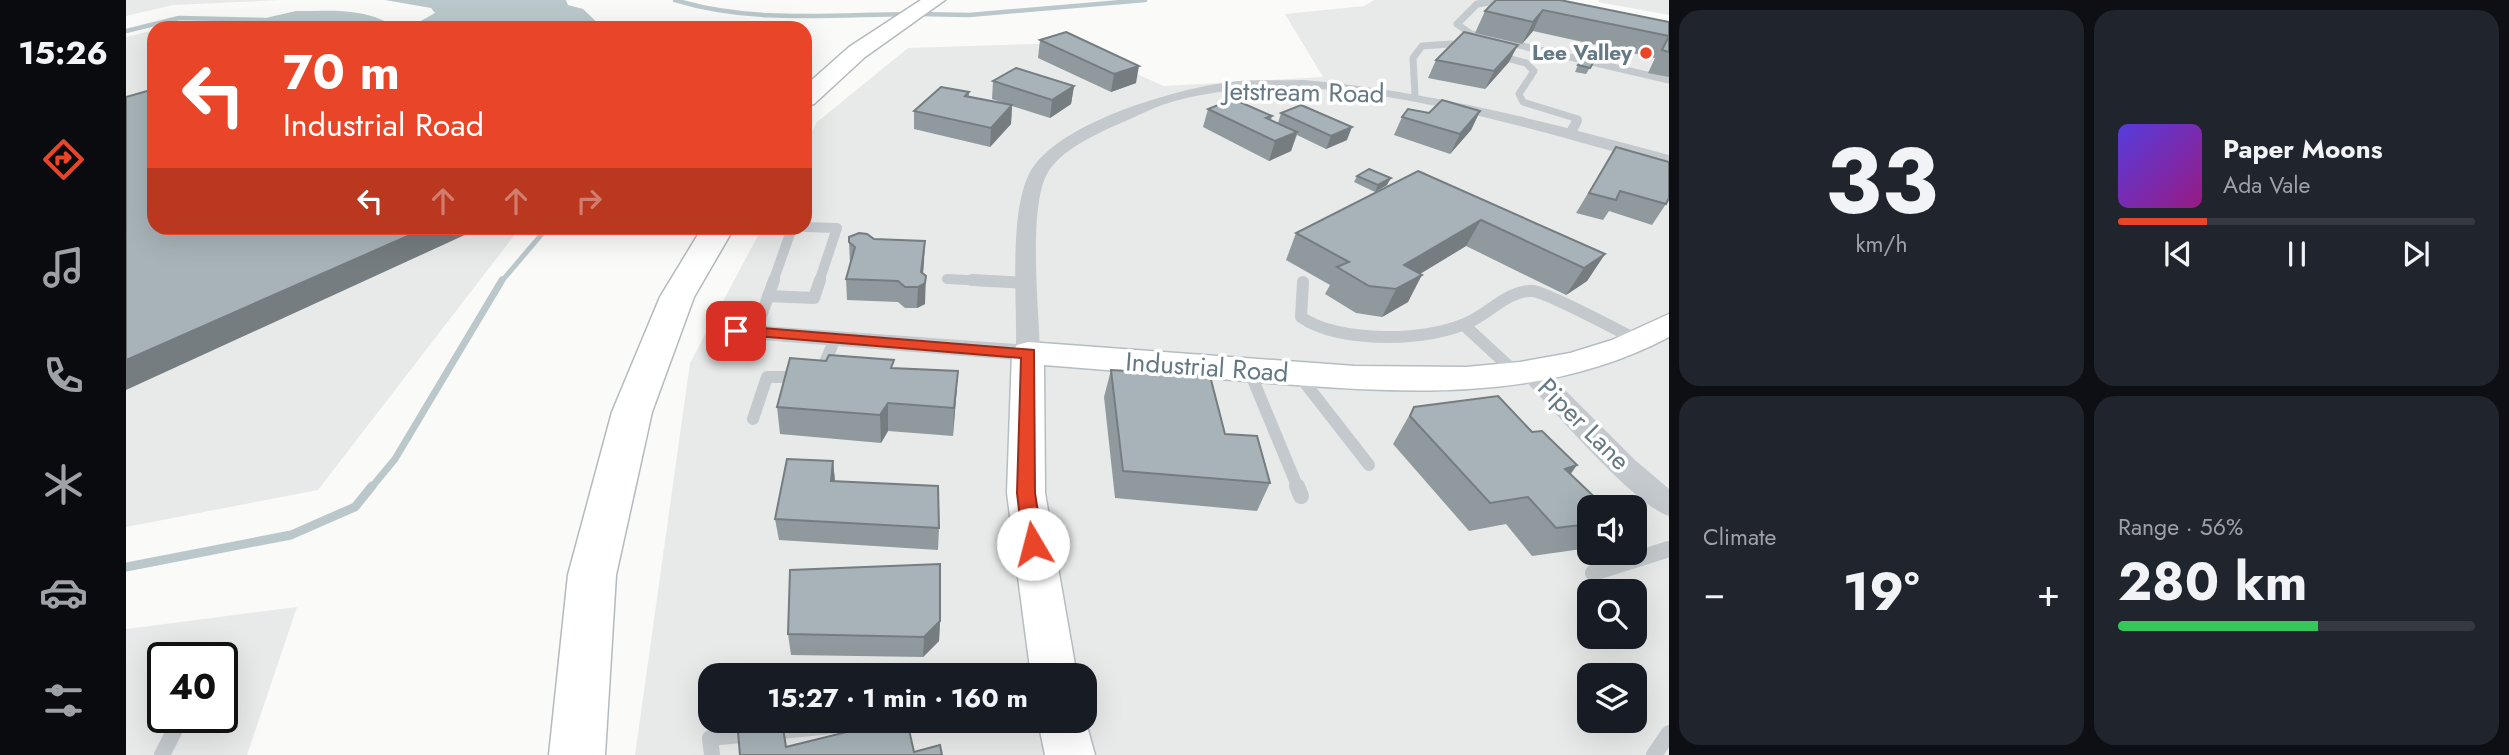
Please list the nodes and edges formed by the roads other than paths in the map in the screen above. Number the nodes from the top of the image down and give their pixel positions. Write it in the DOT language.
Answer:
graph roads {
  1 [pos="932,2"];
  2 [pos="1503,3"];
  3 [pos="1476,50"];
  4 [pos="1488,54"];
  5 [pos="1669,80"];
  6 [pos="812,93"];
  7 [pos="1415,95"];
  8 [pos="1570,134"];
  9 [pos="1669,161"];
  10 [pos="812,227"];
  11 [pos="714,235"];
  12 [pos="790,235"];
  13 [pos="947,279"];
  14 [pos="1303,282"];
  15 [pos="1029,283"];
  16 [pos="768,296"];
  17 [pos="1669,324"];
  18 [pos="1464,325"];
  19 [pos="746,332"];
  20 [pos="835,338"];
  21 [pos="1639,341"];
  22 [pos="1028,353"];
  23 [pos="1249,370"];
  24 [pos="1523,372"];
  25 [pos="1297,374"];
  26 [pos="753,419"];
  27 [pos="1369,465"];
  28 [pos="1301,496"];
  29 [pos="1669,505"];
  30 [pos="1669,550"];
  31 [pos="1593,573"];
  32 [pos="1052,663"];
  33 [pos="173,733"];
  34 [pos="761,733"];
  35 [pos="1065,733"];
  36 [pos="1669,733"];
  37 [pos="162,755"];
  38 [pos="577,755"];
  39 [pos="712,755"];
  40 [pos="1070,755"];
  41 [pos="1654,755"];
  1 -- 6 [label="highway"];
  2 -- 5 [label="lane"];
  3 -- 7 [label="lane"];
  4 -- 8 [label="lane"];
  7 -- 8 [label="street, Jetstream Road"];
  7 -- 15 [label="street, Jetstream Road"];
  8 -- 9 [label="street, Jetstream Road"];
  10 -- 16 [label="lane"];
  11 -- 38 [label="highway"];
  12 -- 16 [label="lane"];
  13 -- 15 [label="lane"];
  14 -- 18 [label="lane"];
  15 -- 22 [label="street, Jetstream Road"];
  16 -- 19 [label="lane"];
  17 -- 21 [label="street, Industrial Road"];
  18 -- 21 [label="lane"];
  18 -- 24 [label="lane"];
  19 -- 20 [label="street, Industrial Road"];
  20 -- 22 [label="street, Industrial Road"];
  20 -- 26 [label="lane"];
  21 -- 24 [label="street, Industrial Road"];
  22 -- 23 [label="street, Industrial Road"];
  22 -- 32 [label="street, Jetstream Road"];
  23 -- 25 [label="street, Industrial Road"];
  23 -- 28 [label="lane"];
  24 -- 25 [label="street, Industrial Road"];
  24 -- 29 [label="street, Piper Lane"];
  25 -- 27 [label="lane"];
  30 -- 31 [label="lane"];
  33 -- 37 [label="lane"];
  34 -- 39 [label="lane"];
  35 -- 40 [label="street"];
  36 -- 41 [label="lane"];
}
